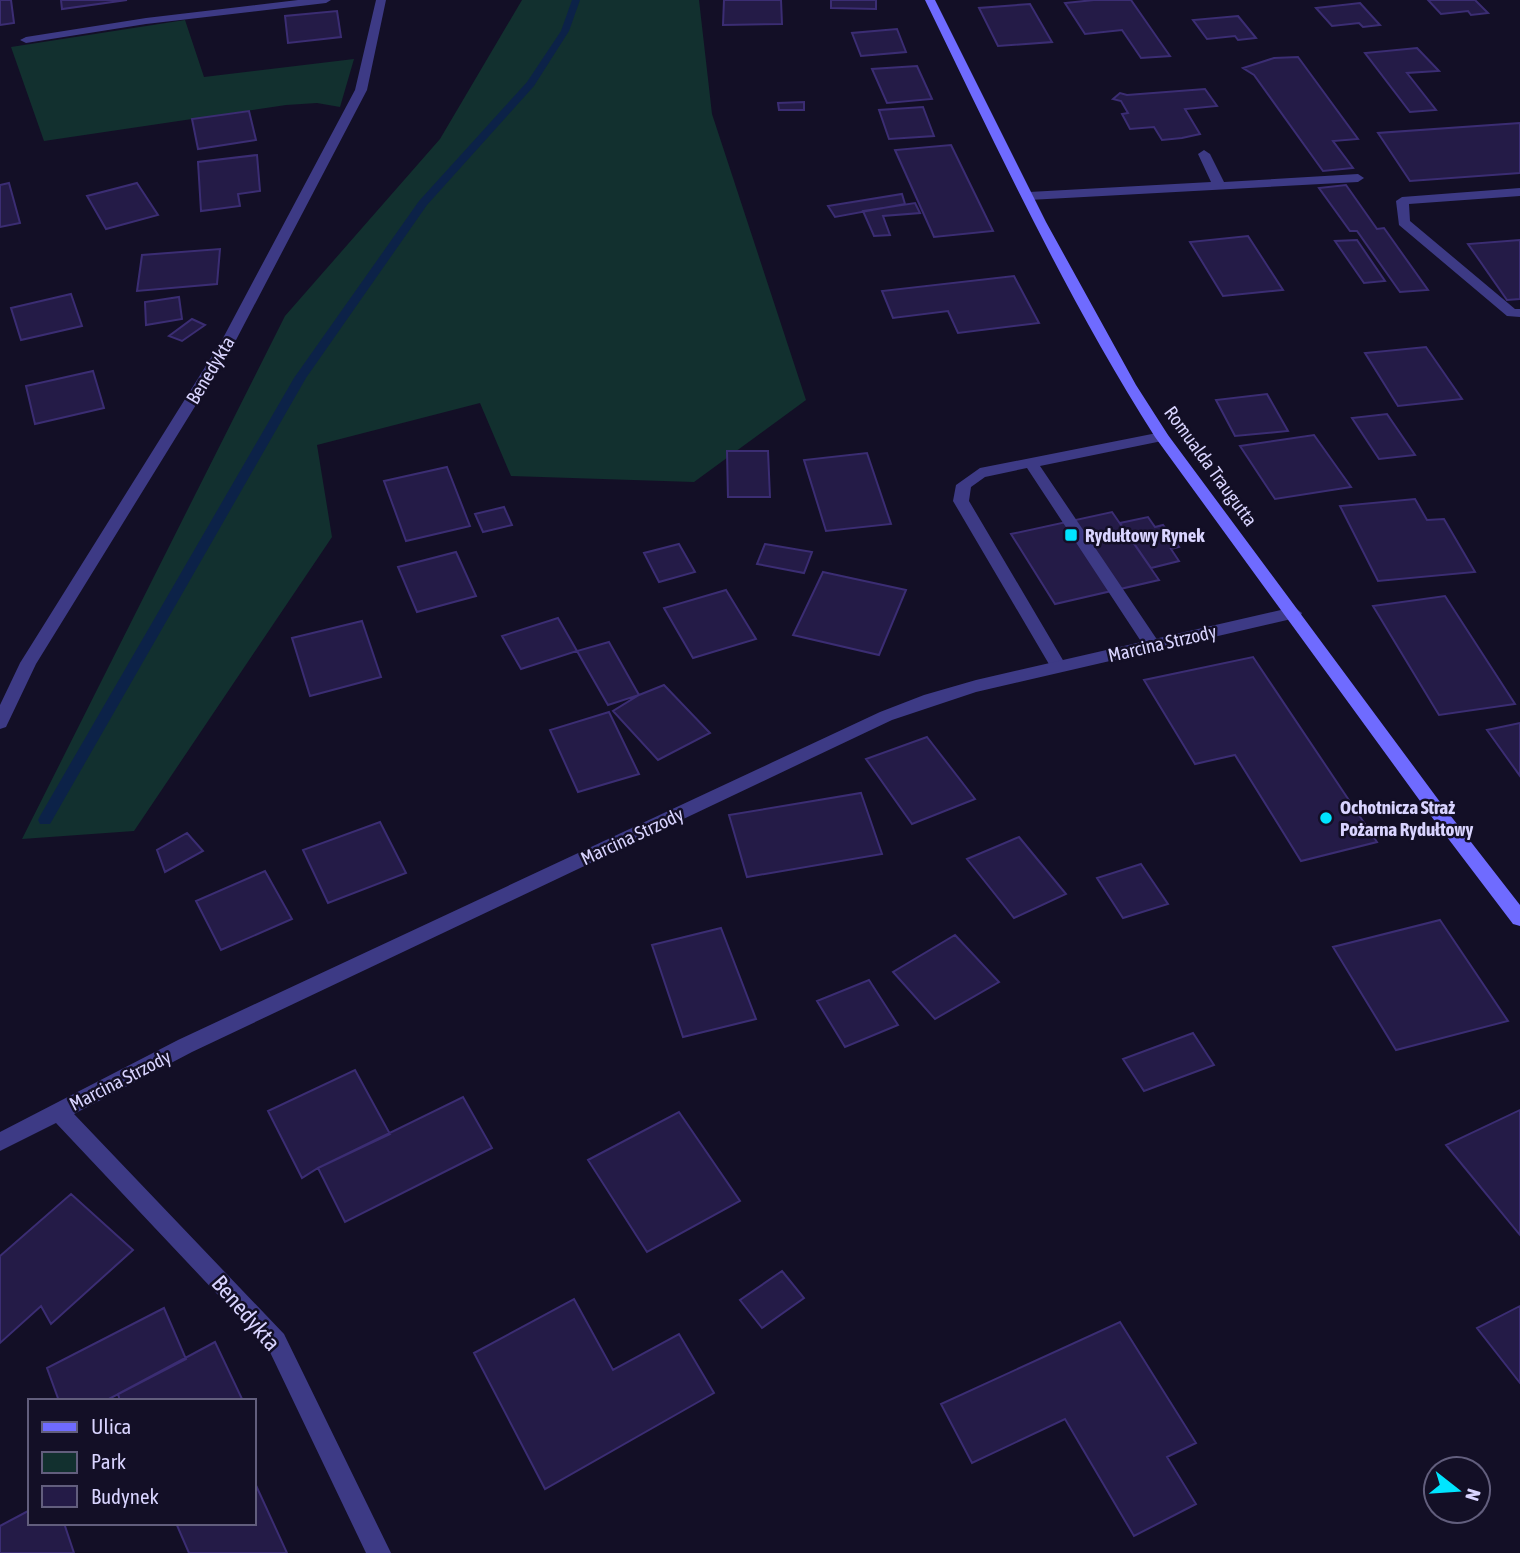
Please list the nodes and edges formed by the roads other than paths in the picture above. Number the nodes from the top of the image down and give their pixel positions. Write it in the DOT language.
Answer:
graph roads {
  1 [pos="326,0"];
  2 [pos="381,0"];
  3 [pos="930,0"];
  4 [pos="26,40"];
  5 [pos="1204,154"];
  6 [pos="1358,178"];
  7 [pos="1220,187"];
  8 [pos="1520,192"];
  9 [pos="1029,196"];
  10 [pos="1520,313"];
  11 [pos="1162,437"];
  12 [pos="1031,463"];
  13 [pos="1293,613"];
  14 [pos="1153,645"];
  15 [pos="1059,667"];
  16 [pos="0,723"];
  17 [pos="1520,919"];
  18 [pos="58,1111"];
  19 [pos="0,1142"];
  20 [pos="379,1553"];
  1 -- 4 [label="street"];
  2 -- 16 [label="street, Benedykta"];
  3 -- 9 [label="street, Romualda Traugutta"];
  5 -- 7 [label="street"];
  6 -- 7 [label="street"];
  7 -- 9 [label="street"];
  8 -- 10 [label="street"];
  9 -- 11 [label="street, Romualda Traugutta"];
  11 -- 12 [label="street"];
  11 -- 13 [label="street, Romualda Traugutta"];
  12 -- 14 [label="street"];
  12 -- 15 [label="street"];
  13 -- 14 [label="street, Marcina Strzody"];
  13 -- 17 [label="street, Romualda Traugutta"];
  14 -- 15 [label="street, Marcina Strzody"];
  15 -- 18 [label="street, Marcina Strzody"];
  18 -- 19 [label="street, Marcina Strzody"];
  18 -- 20 [label="street, Benedykta"];
}
